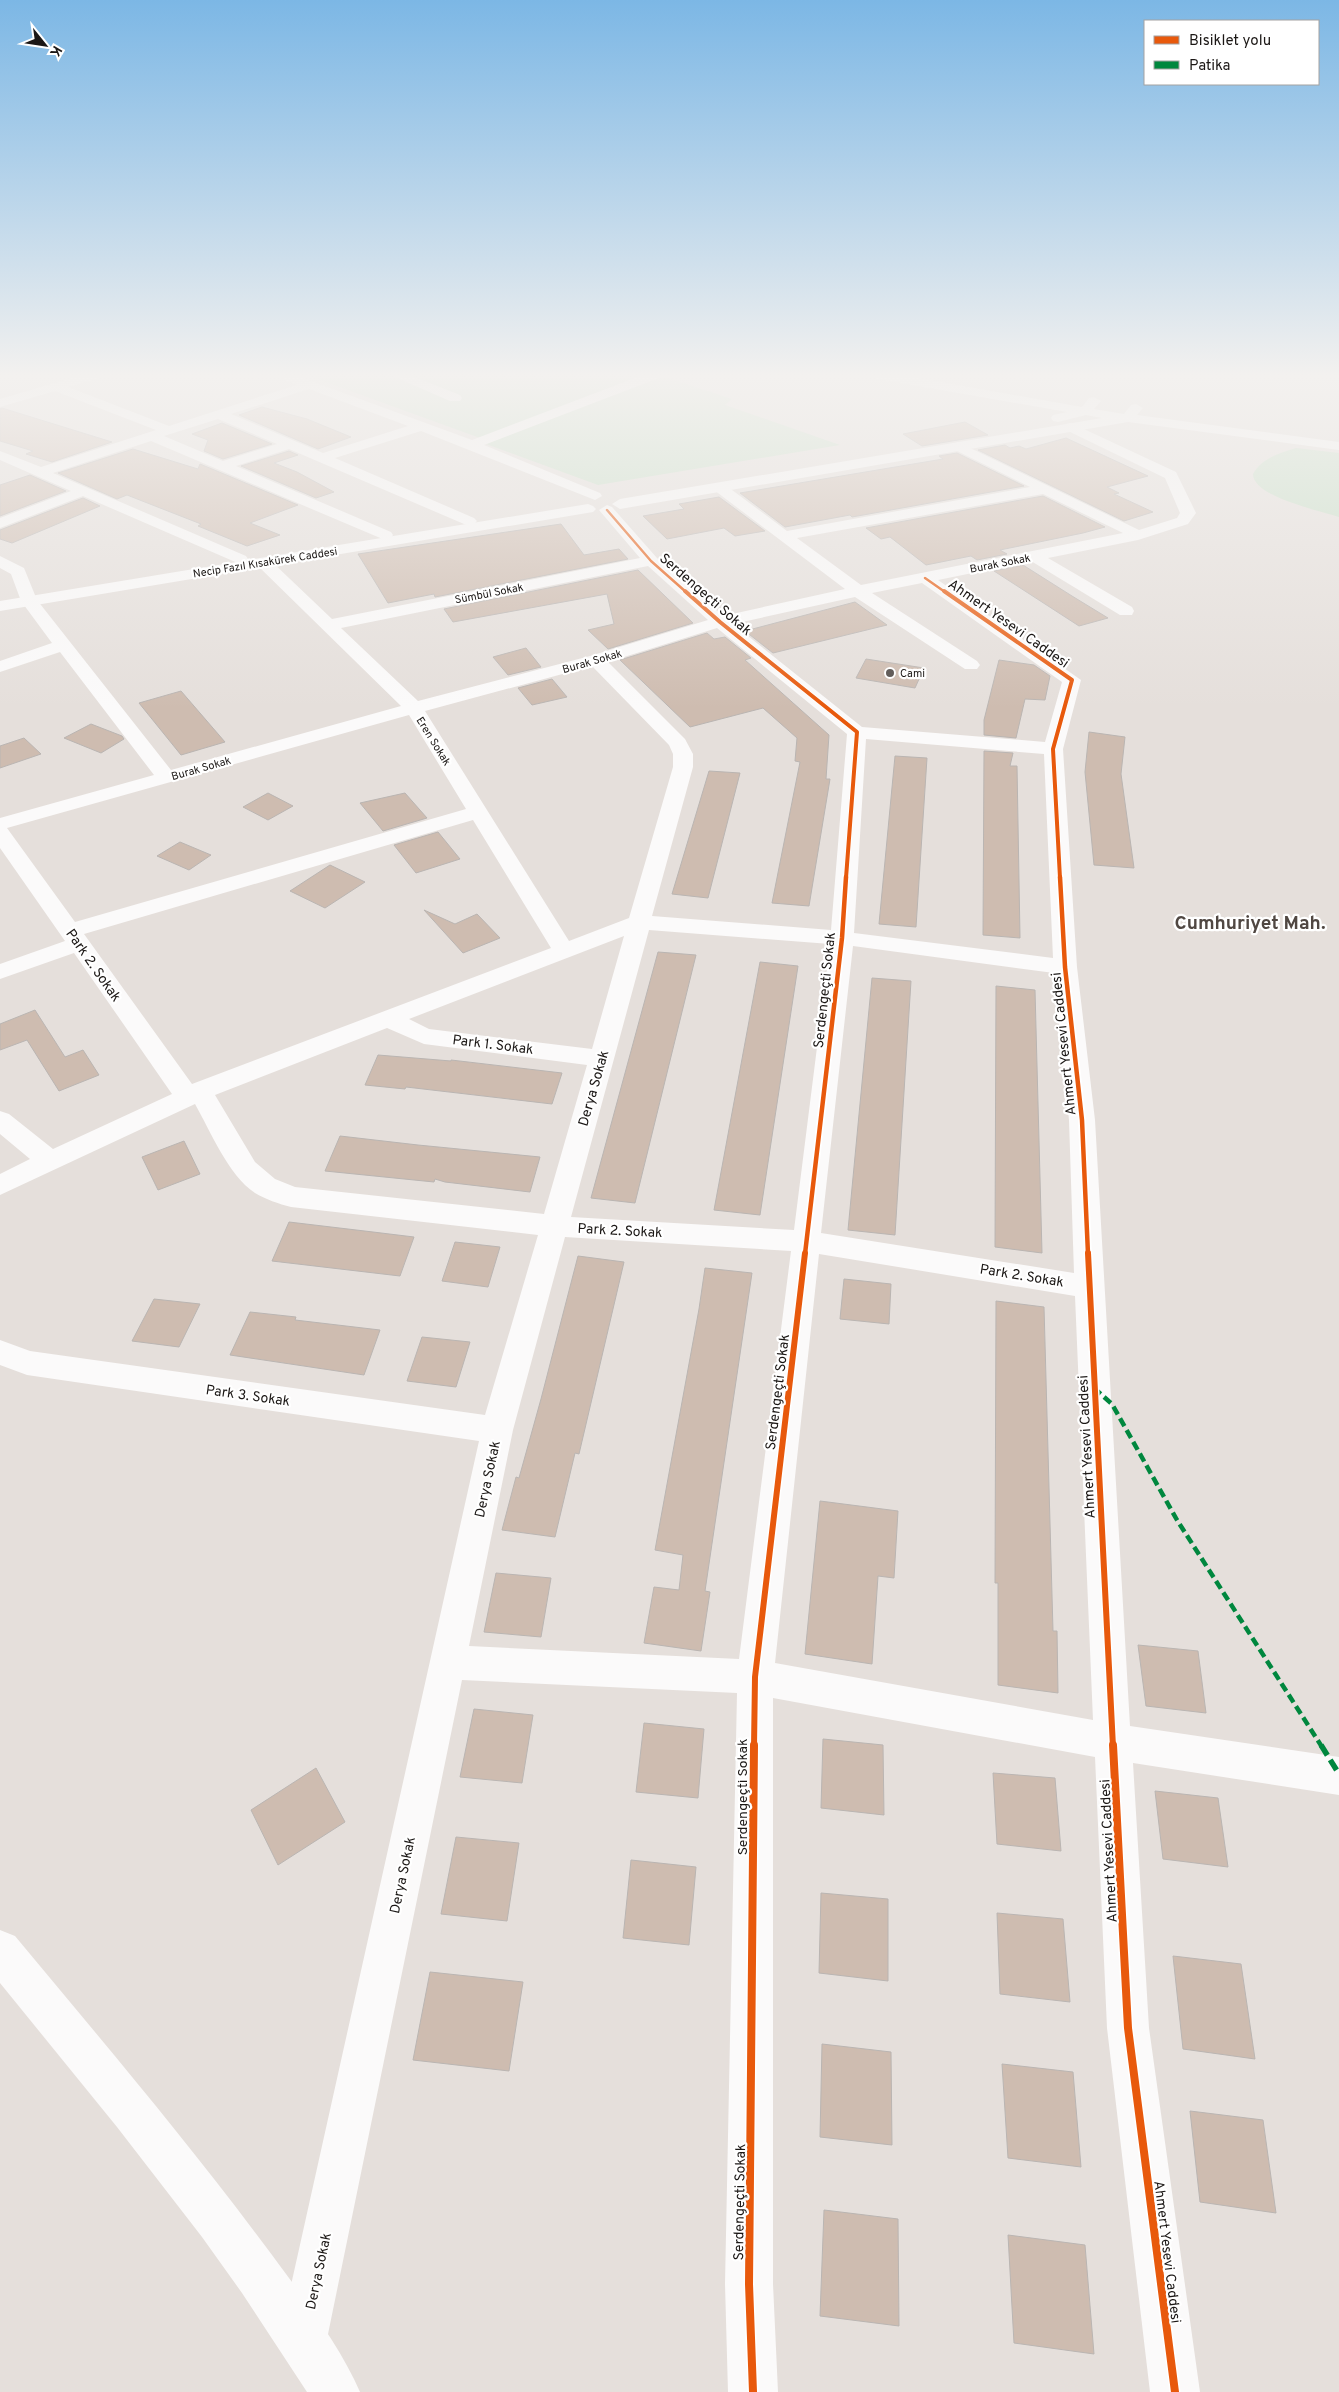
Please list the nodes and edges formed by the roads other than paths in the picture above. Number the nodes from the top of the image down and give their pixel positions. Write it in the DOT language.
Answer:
graph roads {
  1 [pos="70,485"];
  2 [pos="266,485"];
  3 [pos="385,485"];
  4 [pos="560,485"];
  5 [pos="694,485"];
  6 [pos="733,485"];
  7 [pos="1035,485"];
  8 [pos="1175,485"];
  9 [pos="719,487"];
  10 [pos="1044,489"];
  11 [pos="84,491"];
  12 [pos="601,503"];
  13 [pos="470,521"];
  14 [pos="0,523"];
  15 [pos="384,535"];
  16 [pos="1138,535"];
  17 [pos="784,536"];
  18 [pos="1034,556"];
  19 [pos="240,559"];
  20 [pos="0,561"];
  21 [pos="651,561"];
  22 [pos="263,562"];
  23 [pos="925,578"];
  24 [pos="858,591"];
  25 [pos="0,598"];
  26 [pos="28,598"];
  27 [pos="0,606"];
  28 [pos="1126,612"];
  29 [pos="720,622"];
  30 [pos="328,625"];
  31 [pos="63,645"];
  32 [pos="596,660"];
  33 [pos="971,665"];
  34 [pos="0,667"];
  35 [pos="414,708"];
  36 [pos="857,732"];
  37 [pos="1053,749"];
  38 [pos="166,777"];
  39 [pos="478,812"];
  40 [pos="0,824"];
  41 [pos="0,833"];
  42 [pos="639,922"];
  43 [pos="74,937"];
  44 [pos="842,938"];
  45 [pos="564,951"];
  46 [pos="1065,967"];
  47 [pos="0,972"];
  48 [pos="388,1019"];
  49 [pos="601,1058"];
  50 [pos="194,1094"];
  51 [pos="0,1120"];
  52 [pos="50,1161"];
  53 [pos="0,1185"];
  54 [pos="554,1226"];
  55 [pos="807,1241"];
  56 [pos="1090,1286"];
  57 [pos="0,1352"];
  58 [pos="497,1430"];
  59 [pos="448,1662"];
  60 [pos="754,1677"];
  61 [pos="1114,1742"];
  62 [pos="1339,1776"];
  63 [pos="0,1951"];
  64 [pos="303,2340"];
  65 [pos="760,2390"];
  66 [pos="336,2392"];
  67 [pos="1175,2392"];
  1 -- 11 [label="street"];
  2 -- 15 [label="street"];
  3 -- 13 [label="street"];
  4 -- 12 [label="street"];
  5 -- 12 [label="street, Necip Fazıl Kısakürek Caddesi"];
  6 -- 9 [label="street, Necip Fazıl Kısakürek Caddesi"];
  7 -- 10 [label="street"];
  8 -- 16 [label="street, Burak Sokak"];
  9 -- 12 [label="street, Necip Fazıl Kısakürek Caddesi"];
  9 -- 17 [label="street"];
  10 -- 16 [label="street"];
  10 -- 17 [label="street"];
  11 -- 14 [label="street"];
  11 -- 19 [label="street"];
  12 -- 13 [label="street, Necip Fazıl Kısakürek Caddesi"];
  12 -- 21 [label="street, Serdengeçti Sokak"];
  12 -- 22 [label="street, Necip Fazıl Kısakürek Caddesi"];
  13 -- 15 [label="street, Necip Fazıl Kısakürek Caddesi"];
  15 -- 19 [label="street, Necip Fazıl Kısakürek Caddesi"];
  16 -- 18 [label="street, Burak Sokak"];
  17 -- 24 [label="street"];
  18 -- 23 [label="street, Burak Sokak"];
  18 -- 28 [label="street"];
  19 -- 26 [label="street, Necip Fazıl Kısakürek Caddesi"];
  20 -- 26 [label="street"];
  21 -- 29 [label="street, Serdengeçti Sokak"];
  21 -- 30 [label="street, Sümbül Sokak"];
  22 -- 26 [label="street, Necip Fazıl Kısakürek Caddesi"];
  22 -- 30 [label="street, Eren Sokak"];
  23 -- 24 [label="street, Burak Sokak"];
  23 -- 37 [label="street, Ahmert Yesevi Caddesi"];
  24 -- 29 [label="street, Burak Sokak"];
  24 -- 33 [label="street"];
  25 -- 26 [label="street, Necip Fazıl Kısakürek Caddesi"];
  26 -- 27 [label="street, Necip Fazıl Kısakürek Caddesi"];
  26 -- 31 [label="street"];
  29 -- 32 [label="street, Burak Sokak"];
  29 -- 36 [label="street, Serdengeçti Sokak"];
  30 -- 35 [label="street, Eren Sokak"];
  31 -- 34 [label="street"];
  31 -- 38 [label="street"];
  32 -- 35 [label="street, Burak Sokak"];
  32 -- 42 [label="street, Derya Sokak"];
  35 -- 38 [label="street, Burak Sokak"];
  35 -- 39 [label="street, Eren Sokak"];
  36 -- 37 [label="street"];
  36 -- 44 [label="street, Serdengeçti Sokak"];
  37 -- 46 [label="street, Ahmert Yesevi Caddesi"];
  38 -- 40 [label="street, Burak Sokak"];
  39 -- 43 [label="street"];
  39 -- 45 [label="street, Eren Sokak"];
  41 -- 43 [label="street, Park 2. Sokak"];
  42 -- 44 [label="street"];
  42 -- 45 [label="street"];
  42 -- 49 [label="street, Derya Sokak"];
  43 -- 47 [label="street"];
  43 -- 50 [label="street, Park 2. Sokak"];
  44 -- 46 [label="street"];
  44 -- 55 [label="street, Serdengeçti Sokak"];
  45 -- 48 [label="street"];
  46 -- 56 [label="street, Ahmert Yesevi Caddesi"];
  48 -- 49 [label="street, Park 1. Sokak"];
  48 -- 50 [label="street"];
  49 -- 54 [label="street, Derya Sokak"];
  50 -- 52 [label="street"];
  50 -- 54 [label="street, Park 2. Sokak"];
  51 -- 52 [label="street"];
  52 -- 53 [label="street"];
  54 -- 55 [label="street, Park 2. Sokak"];
  54 -- 58 [label="street, Derya Sokak"];
  55 -- 56 [label="street, Park 2. Sokak"];
  55 -- 60 [label="street, Serdengeçti Sokak"];
  56 -- 61 [label="street, Ahmert Yesevi Caddesi"];
  57 -- 58 [label="street, Park 3. Sokak"];
  58 -- 59 [label="street, Derya Sokak"];
  59 -- 60 [label="street"];
  59 -- 64 [label="street, Derya Sokak"];
  60 -- 61 [label="street"];
  60 -- 65 [label="street, Serdengeçti Sokak"];
  61 -- 62 [label="street"];
  61 -- 67 [label="street, Ahmert Yesevi Caddesi"];
  63 -- 64 [label="street"];
  64 -- 66 [label="street"];
}
